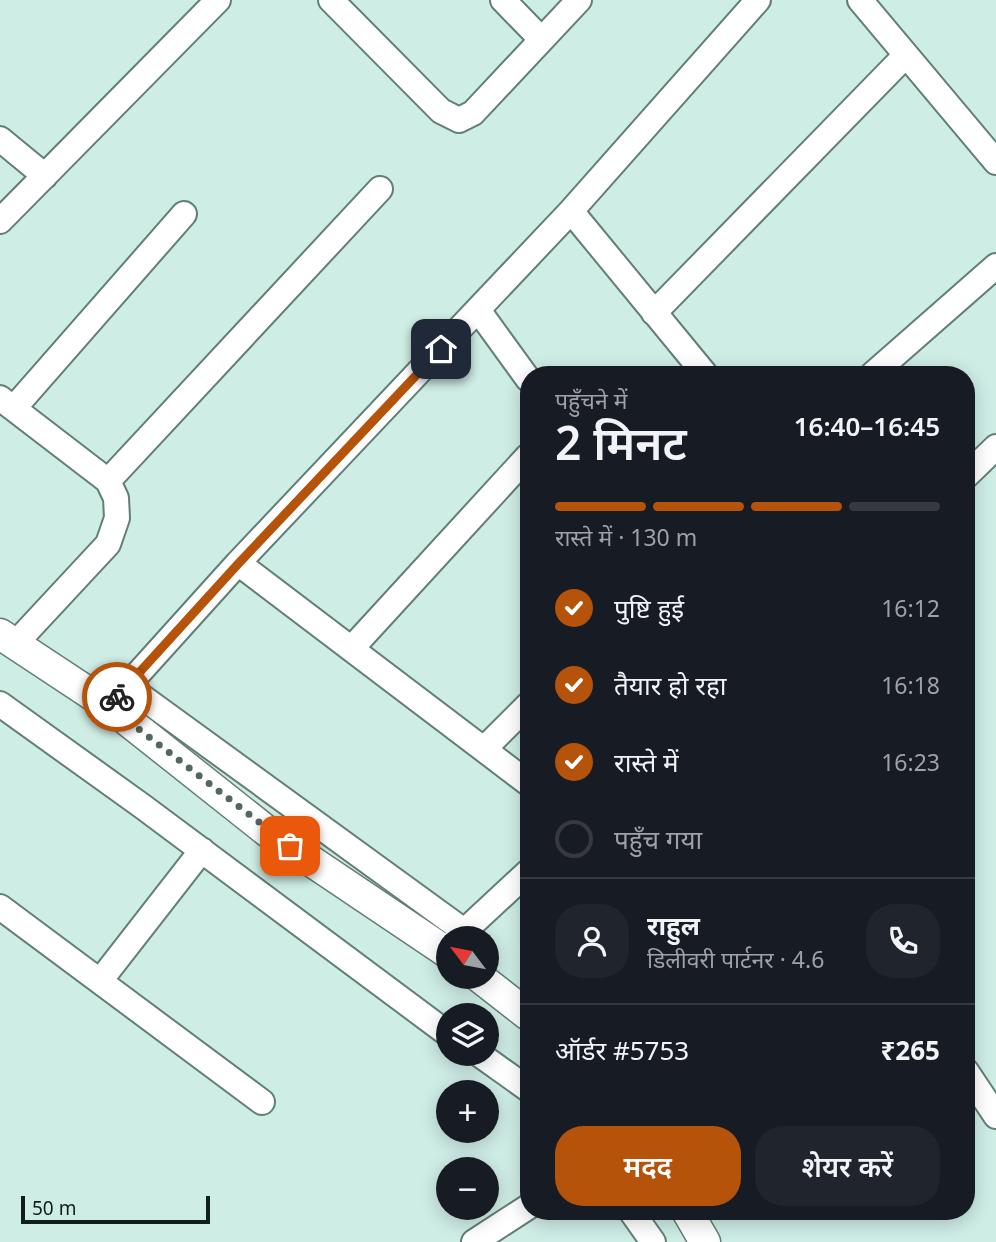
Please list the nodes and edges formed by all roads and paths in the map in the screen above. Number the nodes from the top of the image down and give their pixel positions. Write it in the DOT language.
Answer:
graph roads {
  1 [pos="218,0"];
  2 [pos="331,0"];
  3 [pos="503,0"];
  4 [pos="579,0"];
  5 [pos="758,0"];
  6 [pos="860,0"];
  7 [pos="541,39"];
  8 [pos="906,55"];
  9 [pos="0,139"];
  10 [pos="996,162"];
  11 [pos="45,176"];
  12 [pos="380,189"];
  13 [pos="571,211"];
  14 [pos="184,214"];
  15 [pos="0,221"];
  16 [pos="996,266"];
  17 [pos="478,310"];
  18 [pos="654,313"];
  19 [pos="698,366"];
  20 [pos="882,366"];
  21 [pos="520,368"];
  22 [pos="7,403"];
  23 [pos="996,447"];
  24 [pos="520,465"];
  25 [pos="975,467"];
  26 [pos="108,481"];
  27 [pos="238,564"];
  28 [pos="8,639"];
  29 [pos="351,649"];
  30 [pos="118,696"];
  31 [pos="0,704"];
  32 [pos="520,713"];
  33 [pos="484,749"];
  34 [pos="520,777"];
  35 [pos="202,850"];
  36 [pos="520,880"];
  37 [pos="0,907"];
  38 [pos="471,926"];
  39 [pos="436,934"];
  40 [pos="100,981"];
  41 [pos="495,989"];
  42 [pos="520,1009"];
  43 [pos="436,1025"];
  44 [pos="496,1066"];
  45 [pos="520,1083"];
  46 [pos="975,1084"];
  47 [pos="262,1101"];
  48 [pos="996,1116"];
  49 [pos="520,1212"];
  50 [pos="637,1220"];
  51 [pos="692,1220"];
  52 [pos="474,1242"];
  53 [pos="653,1242"];
  54 [pos="705,1242"];
  1 -- 11 [label="street"];
  2 -- 7 [label="street"];
  3 -- 7 [label="street"];
  4 -- 7 [label="street"];
  5 -- 13 [label="street"];
  6 -- 8 [label="street"];
  8 -- 10 [label="street"];
  8 -- 18 [label="street"];
  9 -- 11 [label="street"];
  11 -- 15 [label="street"];
  12 -- 26 [label="street"];
  13 -- 17 [label="street"];
  13 -- 18 [label="street"];
  14 -- 22 [label="street"];
  16 -- 20 [label="street"];
  17 -- 21 [label="street"];
  17 -- 27 [label="street"];
  18 -- 19 [label="street"];
  22 -- 26 [label="street"];
  23 -- 25 [label="street"];
  24 -- 29 [label="street"];
  26 -- 28 [label="street"];
  27 -- 29 [label="street"];
  27 -- 30 [label="street"];
  28 -- 30 [label="street"];
  29 -- 33 [label="street"];
  30 -- 39 [label="street"];
  31 -- 35 [label="street"];
  32 -- 33 [label="street"];
  33 -- 34 [label="street"];
  35 -- 40 [label="street"];
  35 -- 43 [label="street"];
  36 -- 38 [label="street"];
  37 -- 40 [label="street"];
  40 -- 47 [label="street"];
  41 -- 42 [label="street"];
  44 -- 45 [label="street"];
  46 -- 48 [label="street"];
  49 -- 52 [label="street"];
  50 -- 53 [label="street"];
  51 -- 54 [label="street"];
}
